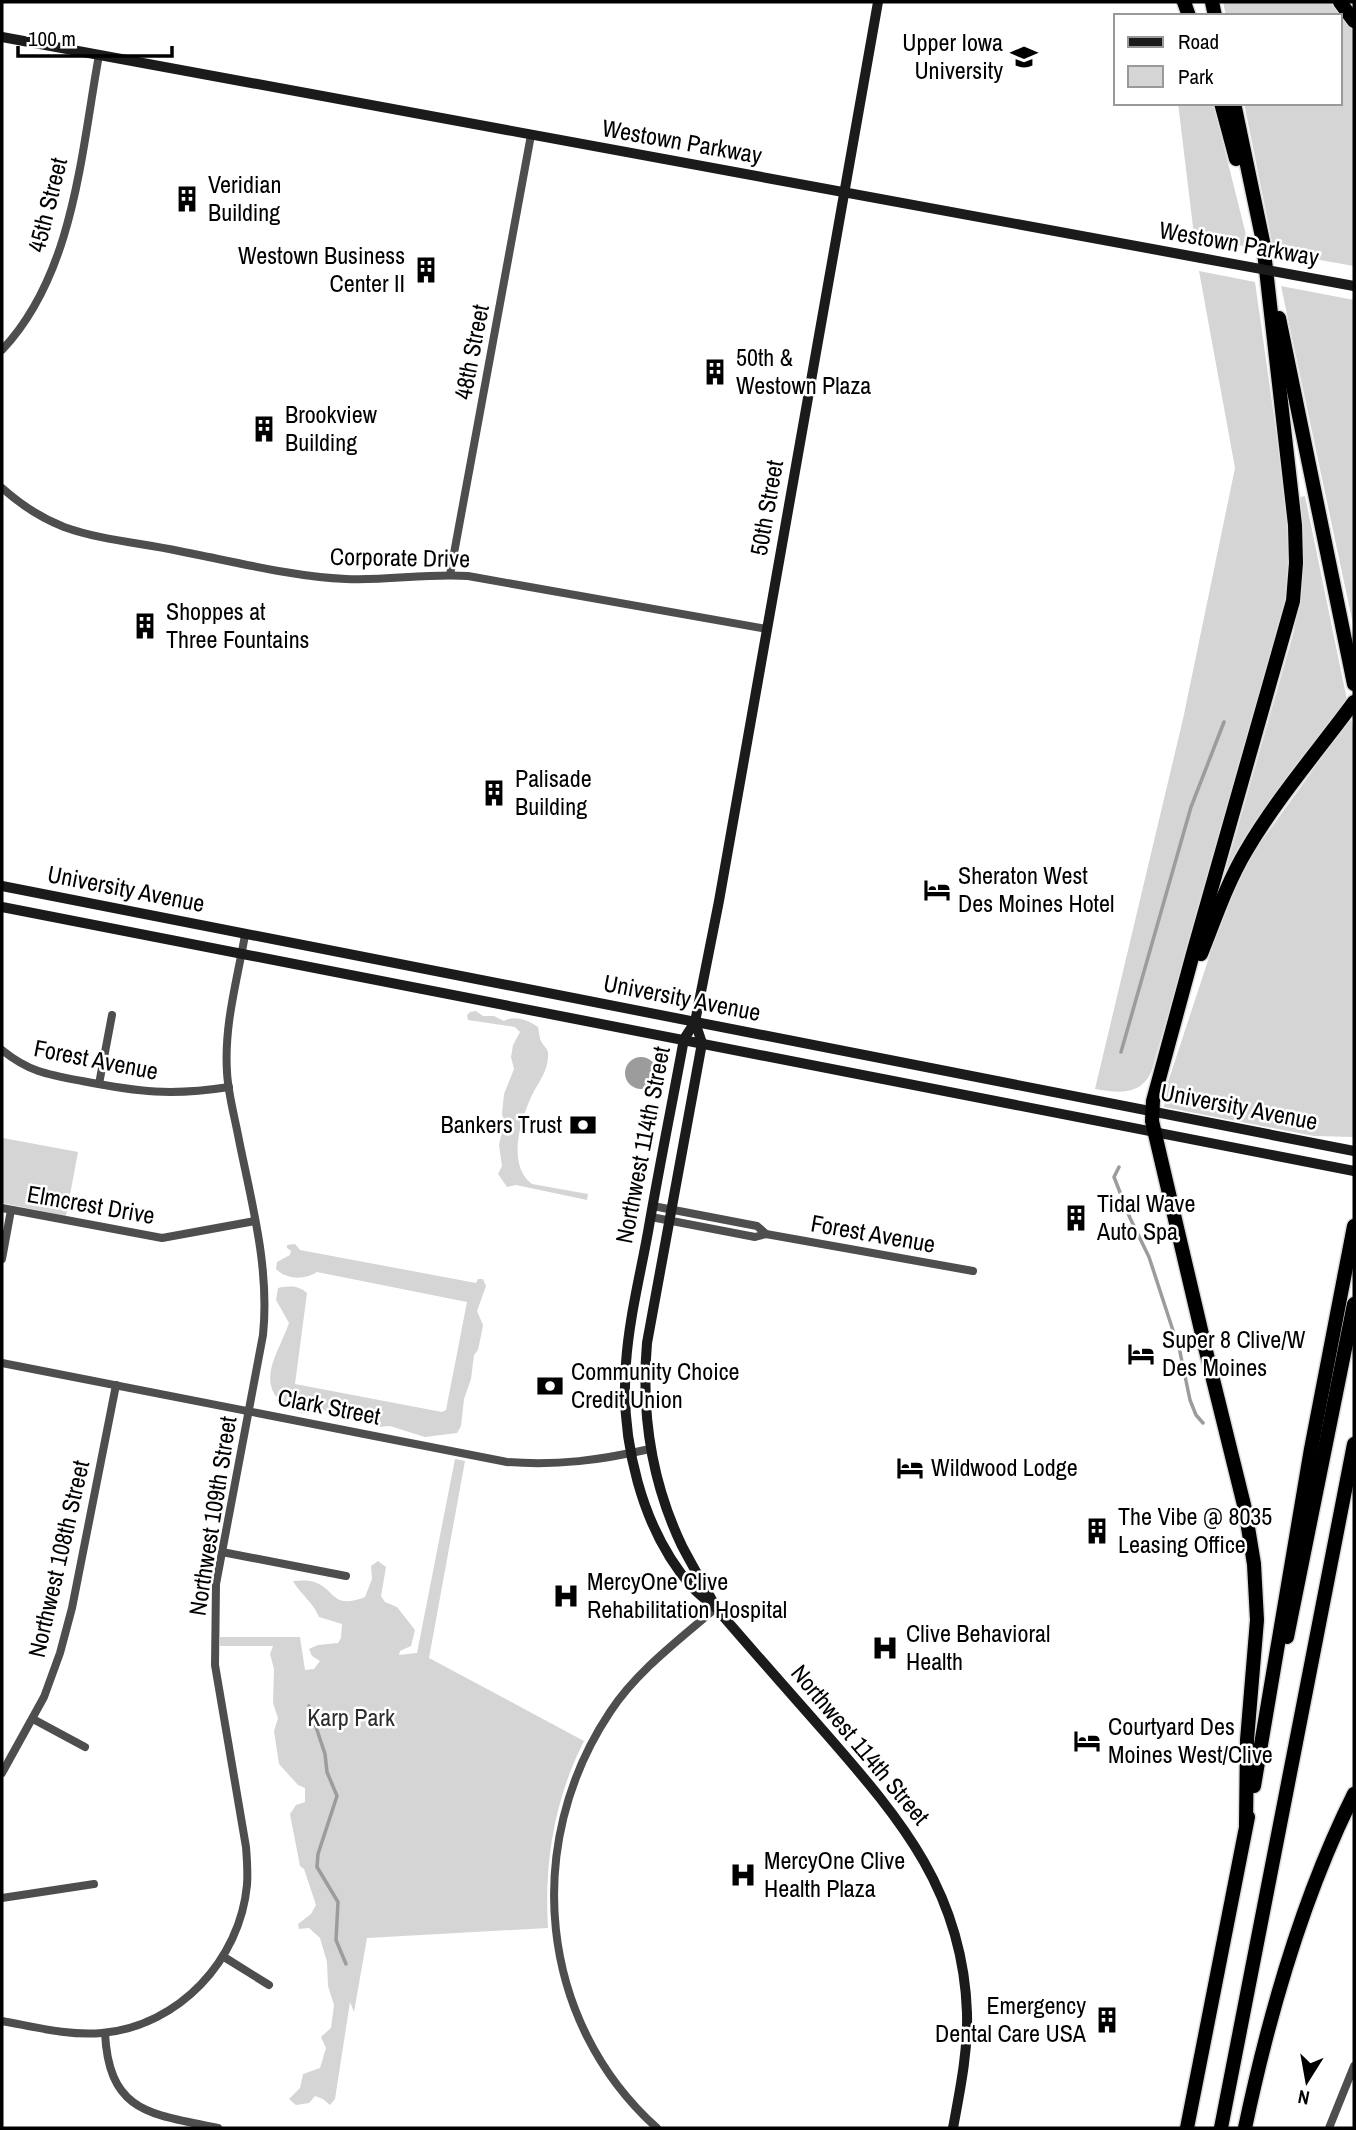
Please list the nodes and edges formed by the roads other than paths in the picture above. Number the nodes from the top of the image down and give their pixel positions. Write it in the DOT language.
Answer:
graph roads {
  1 [pos="878,2"];
  2 [pos="1340,2"];
  3 [pos="1354,21"];
  4 [pos="2,37"];
  5 [pos="99,55"];
  6 [pos="1222,105"];
  7 [pos="1234,105"];
  8 [pos="531,135"];
  9 [pos="844,193"];
  10 [pos="1254,198"];
  11 [pos="1263,243"];
  12 [pos="1354,286"];
  13 [pos="2,350"];
  14 [pos="2,488"];
  15 [pos="450,575"];
  16 [pos="767,629"];
  17 [pos="1354,684"];
  18 [pos="1354,702"];
  19 [pos="2,886"];
  20 [pos="2,907"];
  21 [pos="245,934"];
  22 [pos="241,954"];
  23 [pos="112,1015"];
  24 [pos="695,1022"];
  25 [pos="1173,1035"];
  26 [pos="684,1039"];
  27 [pos="702,1043"];
  28 [pos="2,1050"];
  29 [pos="99,1084"];
  30 [pos="229,1087"];
  31 [pos="1153,1111"];
  32 [pos="1153,1130"];
  33 [pos="1350,1150"];
  34 [pos="1354,1171"];
  35 [pos="6,1209"];
  36 [pos="652,1211"];
  37 [pos="670,1215"];
  38 [pos="255,1222"];
  39 [pos="1354,1226"];
  40 [pos="2,1259"];
  41 [pos="973,1272"];
  42 [pos="1354,1304"];
  43 [pos="2,1363"];
  44 [pos="116,1385"];
  45 [pos="249,1411"];
  46 [pos="1354,1444"];
  47 [pos="650,1449"];
  48 [pos="631,1453"];
  49 [pos="222,1552"];
  50 [pos="346,1576"];
  51 [pos="716,1608"];
  52 [pos="1269,1702"];
  53 [pos="33,1719"];
  54 [pos="85,1747"];
  55 [pos="2,1773"];
  56 [pos="1354,1794"];
  57 [pos="1247,1825"];
  58 [pos="94,1884"];
  59 [pos="2,1898"];
  60 [pos="224,1957"];
  61 [pos="269,1985"];
  62 [pos="2,2021"];
  63 [pos="105,2033"];
  64 [pos="1354,2066"];
  65 [pos="218,2128"];
  66 [pos="657,2128"];
  67 [pos="953,2128"];
  68 [pos="1187,2128"];
  69 [pos="1221,2128"];
  70 [pos="1245,2128"];
  71 [pos="1329,2128"];
  1 -- 9 [label="main road, 50th Street"];
  2 -- 3 [label="highway"];
  4 -- 5 [label="main road, Westown Parkway"];
  5 -- 8 [label="main road, Westown Parkway"];
  5 -- 13 [label="street, 45th Street"];
  6 -- 10 [label="highway"];
  7 -- 10 [label="highway"];
  8 -- 9 [label="main road, Westown Parkway"];
  8 -- 15 [label="street, 48th Street"];
  9 -- 12 [label="main road, Westown Parkway, bridge"];
  9 -- 16 [label="main road, 50th Street"];
  10 -- 11 [label="highway"];
  11 -- 17 [label="highway"];
  11 -- 25 [label="highway"];
  14 -- 15 [label="street, Corporate Drive"];
  15 -- 16 [label="street, Corporate Drive"];
  16 -- 24 [label="main road, 50th Street"];
  18 -- 25 [label="highway"];
  19 -- 21 [label="main road, University Avenue"];
  20 -- 22 [label="main road, University Avenue"];
  21 -- 22 [label="street, Northwest 109th Street"];
  21 -- 24 [label="main road, University Avenue"];
  22 -- 26 [label="main road, University Avenue"];
  22 -- 30 [label="street, Northwest 109th Street"];
  23 -- 29 [label="street"];
  24 -- 26 [label="main road, Northwest 114th Street"];
  24 -- 27 [label="main road, Northwest 114th Street"];
  24 -- 31 [label="main road, University Avenue"];
  25 -- 31 [label="highway"];
  26 -- 27 [label="main road, University Avenue"];
  26 -- 36 [label="main road, Northwest 114th Street"];
  27 -- 32 [label="main road, University Avenue"];
  27 -- 37 [label="main road, Northwest 114th Street"];
  28 -- 29 [label="street, Forest Avenue"];
  29 -- 30 [label="street, Forest Avenue"];
  30 -- 38 [label="street, Northwest 109th Street"];
  31 -- 32 [label="highway"];
  31 -- 33 [label="main road, University Avenue"];
  32 -- 34 [label="main road, University Avenue"];
  32 -- 57 [label="highway"];
  35 -- 38 [label="street, Elmcrest Drive"];
  35 -- 40 [label="street"];
  36 -- 37 [label="street, Forest Avenue"];
  36 -- 48 [label="main road, Northwest 114th Street"];
  37 -- 41 [label="street, Forest Avenue"];
  37 -- 47 [label="main road, Northwest 114th Street"];
  38 -- 45 [label="street, Northwest 109th Street"];
  39 -- 52 [label="highway"];
  42 -- 52 [label="highway"];
  43 -- 44 [label="street, Clark Street"];
  44 -- 45 [label="street, Clark Street"];
  44 -- 53 [label="street, Northwest 108th Street"];
  45 -- 48 [label="street, Clark Street"];
  45 -- 49 [label="street, Northwest 109th Street"];
  46 -- 69 [label="highway"];
  47 -- 48 [label="street, Clark Street"];
  47 -- 51 [label="main road, Northwest 114th Street"];
  48 -- 51 [label="main road, Northwest 114th Street"];
  49 -- 50 [label="street"];
  49 -- 60 [label="street, Northwest 109th Street"];
  51 -- 66 [label="street"];
  51 -- 67 [label="main road, Northwest 114th Street"];
  52 -- 57 [label="highway"];
  53 -- 54 [label="street"];
  53 -- 55 [label="street, Northwest 108th Street"];
  56 -- 70 [label="highway"];
  57 -- 68 [label="highway"];
  58 -- 59 [label="street"];
  60 -- 61 [label="street"];
  60 -- 63 [label="street, Northwest 109th Street"];
  62 -- 63 [label="street, Northwest 109th Street"];
  63 -- 65 [label="street"];
  64 -- 71 [label="street"];
}
